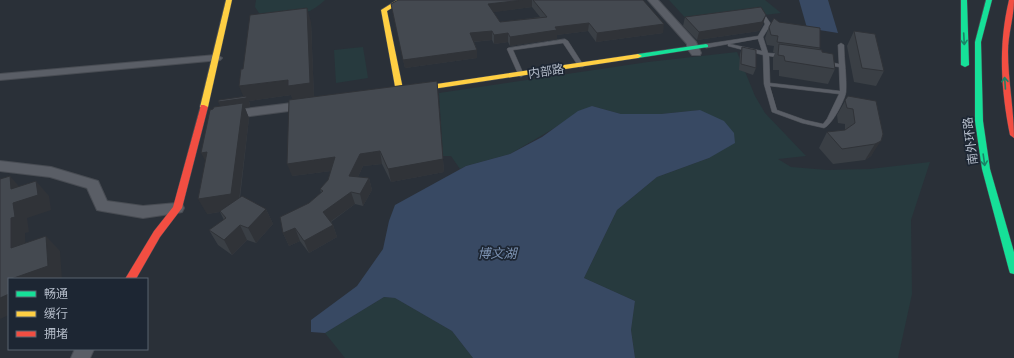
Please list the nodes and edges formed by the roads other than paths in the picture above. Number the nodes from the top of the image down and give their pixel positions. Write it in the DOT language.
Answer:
graph roads {
  1 [pos="229,0"];
  2 [pos="402,0"];
  3 [pos="652,0"];
  4 [pos="964,0"];
  5 [pos="1012,0"];
  6 [pos="988,2"];
  7 [pos="760,12"];
  8 [pos="760,37"];
  9 [pos="720,44"];
  10 [pos="841,45"];
  11 [pos="706,46"];
  12 [pos="694,51"];
  13 [pos="766,54"];
  14 [pos="789,57"];
  15 [pos="216,58"];
  16 [pos="819,62"];
  17 [pos="581,66"];
  18 [pos="842,66"];
  19 [pos="521,74"];
  20 [pos="0,77"];
  21 [pos="767,84"];
  22 [pos="843,94"];
  23 [pos="321,103"];
  24 [pos="202,119"];
  25 [pos="979,121"];
  26 [pos="1014,135"];
  27 [pos="0,166"];
  28 [pos="177,208"];
  29 [pos="1014,270"];
  30 [pos="131,278"];
  1 -- 15 [label="main road"];
  2 -- 19 [label="main road, 内部路"];
  3 -- 12 [label="street"];
  4 -- 25 [label="main road, one-way"];
  26 -- 5 [label="main road, one-way"];
  6 -- 25 [label="main road, 南外环路"];
  7 -- 8 [label="lane"];
  8 -- 9 [label="lane"];
  8 -- 13 [label="lane"];
  9 -- 11 [label="lane"];
  9 -- 13 [label="lane"];
  10 -- 18 [label="lane"];
  11 -- 12 [label="main road, 内部路"];
  12 -- 17 [label="main road, 内部路"];
  13 -- 14 [label="lane"];
  13 -- 21 [label="lane"];
  15 -- 20 [label="street"];
  15 -- 24 [label="main road"];
  16 -- 18 [label="lane"];
  17 -- 19 [label="main road, 内部路"];
  17 -- 19 [label="lane"];
  18 -- 22 [label="lane"];
  21 -- 22 [label="lane"];
  21 -- 22 [label="lane"];
  23 -- 24 [label="street"];
  24 -- 28 [label="main road"];
  25 -- 29 [label="main road, 南外环路, one-way"];
  27 -- 28 [label="street"];
  28 -- 30 [label="main road"];
}
